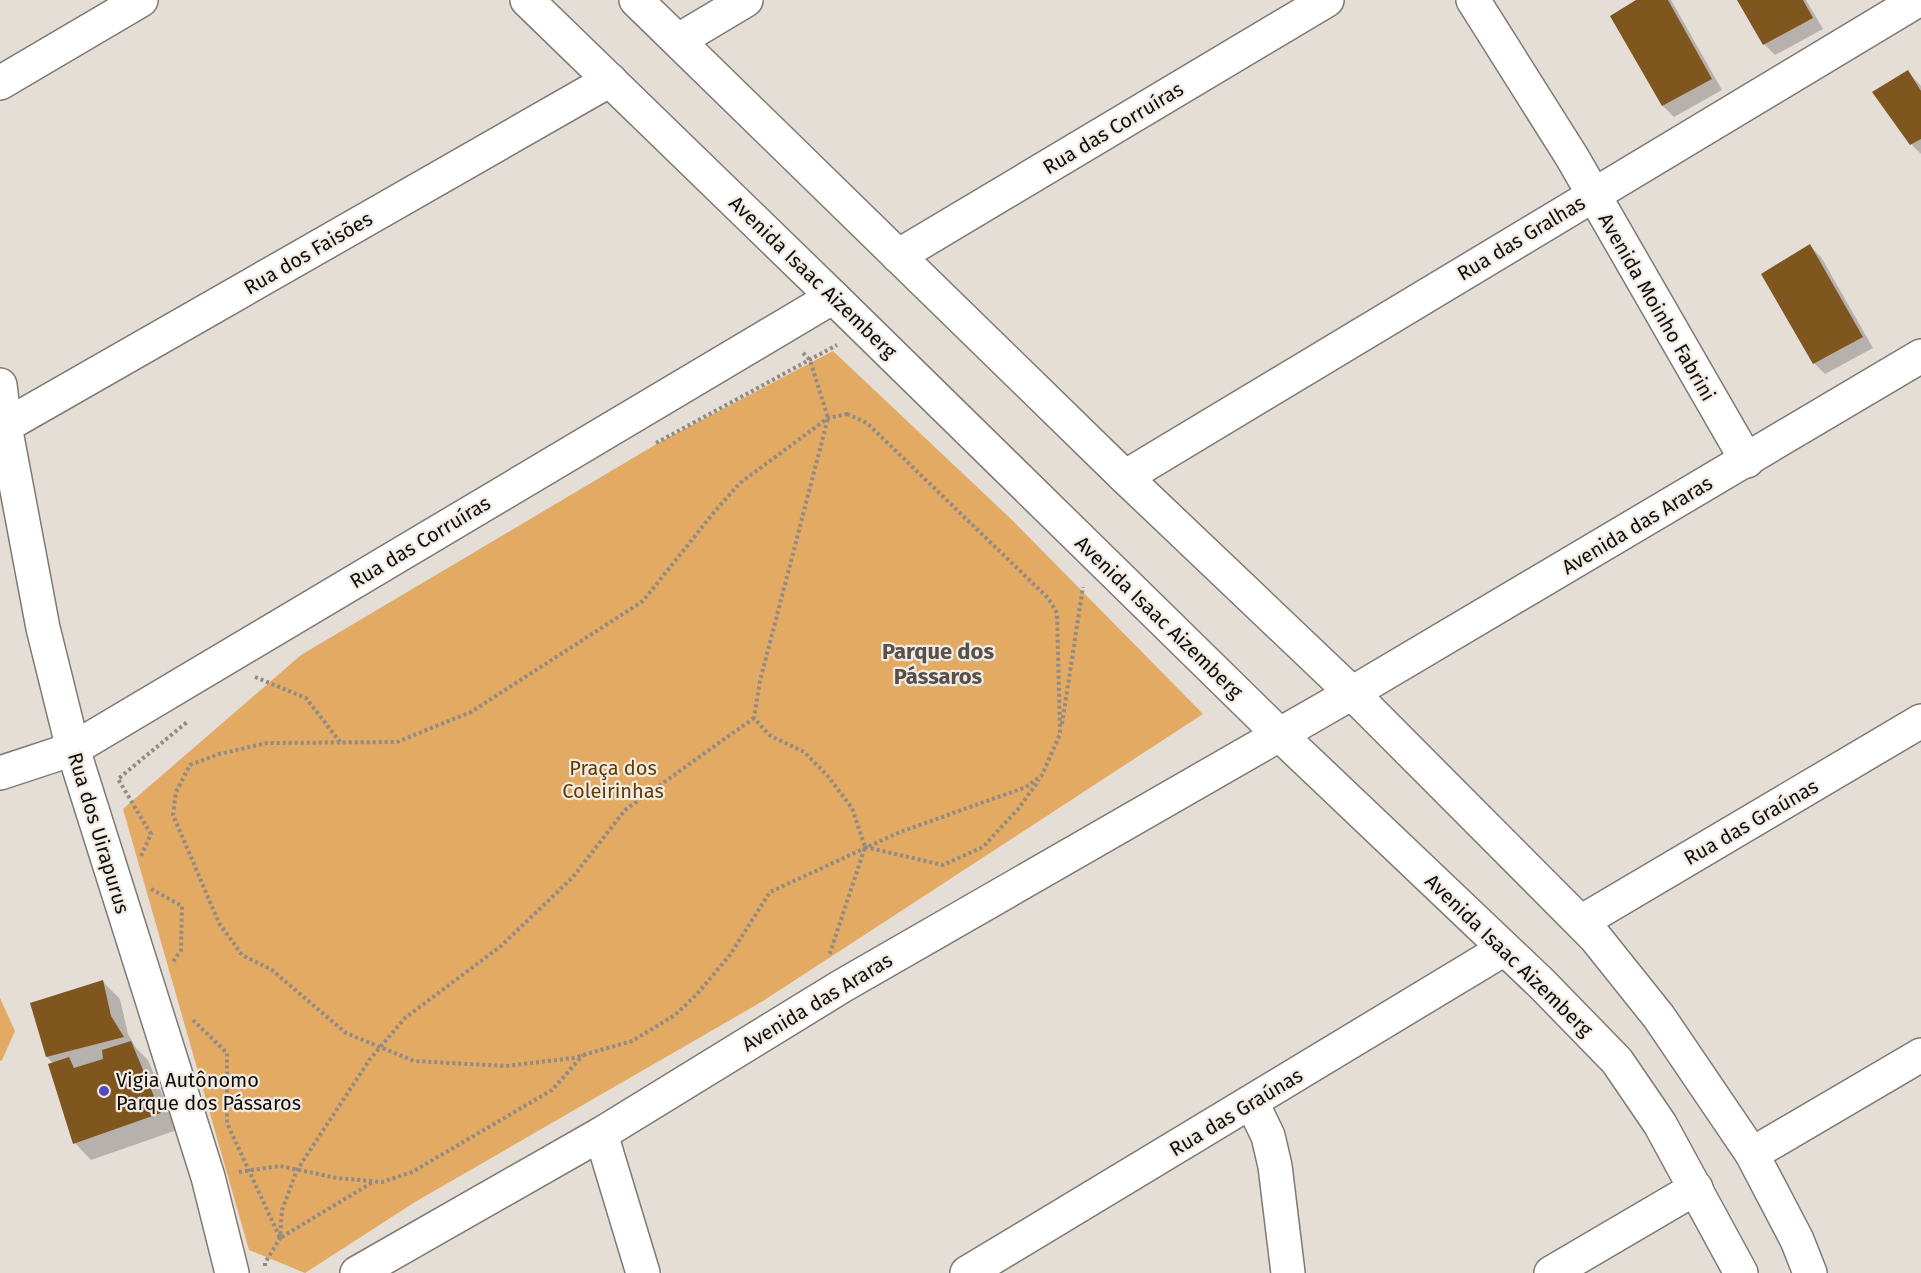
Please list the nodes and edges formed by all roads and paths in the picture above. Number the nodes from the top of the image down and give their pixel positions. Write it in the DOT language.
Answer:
graph roads {
  1 [pos="141,0"];
  2 [pos="527,0"];
  3 [pos="636,0"];
  4 [pos="746,0"];
  5 [pos="1327,0"];
  6 [pos="1473,0"];
  7 [pos="1918,0"];
  8 [pos="678,40"];
  9 [pos="610,80"];
  10 [pos="0,83"];
  11 [pos="1592,194"];
  12 [pos="898,256"];
  13 [pos="833,297"];
  14 [pos="780,328"];
  15 [pos="843,342"];
  16 [pos="1921,356"];
  17 [pos="810,360"];
  18 [pos="0,385"];
  19 [pos="828,418"];
  20 [pos="5,426"];
  21 [pos="653,445"];
  22 [pos="1747,461"];
  23 [pos="1125,477"];
  24 [pos="1084,580"];
  25 [pos="230,656"];
  26 [pos="1352,693"];
  27 [pos="191,718"];
  28 [pos="754,718"];
  29 [pos="1921,722"];
  30 [pos="1060,734"];
  31 [pos="1279,734"];
  32 [pos="340,742"];
  33 [pos="73,749"];
  34 [pos="0,773"];
  35 [pos="1042,776"];
  36 [pos="865,847"];
  37 [pos="139,861"];
  38 [pos="141,884"];
  39 [pos="1581,922"];
  40 [pos="1504,949"];
  41 [pos="170,968"];
  42 [pos="842,986"];
  43 [pos="193,1020"];
  44 [pos="380,1047"];
  45 [pos="583,1055"];
  46 [pos="1921,1055"];
  47 [pos="1252,1103"];
  48 [pos="601,1134"];
  49 [pos="1752,1154"];
  50 [pos="297,1170"];
  51 [pos="249,1171"];
  52 [pos="238,1172"];
  53 [pos="373,1182"];
  54 [pos="1696,1188"];
  55 [pos="280,1238"];
  56 [pos="232,1273"];
  57 [pos="266,1273"];
  58 [pos="357,1273"];
  59 [pos="643,1273"];
  60 [pos="967,1273"];
  61 [pos="1288,1273"];
  62 [pos="1551,1273"];
  63 [pos="1742,1273"];
  64 [pos="1810,1273"];
  1 -- 10 [label="street"];
  2 -- 9 [label="street, Avenida Isaac Aizemberg"];
  3 -- 8 [label="street"];
  4 -- 8 [label="street"];
  5 -- 12 [label="street, Rua das Corruíras"];
  6 -- 11 [label="street, Avenida Moinho Fabrini"];
  7 -- 11 [label="street, Rua das Gralhas"];
  8 -- 12 [label="street"];
  9 -- 13 [label="street, Avenida Isaac Aizemberg"];
  9 -- 20 [label="street, Rua dos Faisões"];
  11 -- 22 [label="street, Avenida Moinho Fabrini"];
  11 -- 23 [label="street, Rua das Gralhas"];
  12 -- 23 [label="street"];
  13 -- 14 [label="street, Rua das Corruíras"];
  13 -- 31 [label="street, Avenida Isaac Aizemberg"];
  14 -- 17 [label="path"];
  14 -- 25 [label="street, Rua das Corruíras"];
  15 -- 17 [label="path"];
  16 -- 22 [label="street, Avenida das Araras"];
  17 -- 19 [label="path"];
  17 -- 21 [label="path"];
  18 -- 20 [label="street, Rua dos Uirapurus"];
  19 -- 28 [label="path"];
  19 -- 30 [label="path"];
  19 -- 32 [label="path"];
  20 -- 33 [label="street, Rua dos Uirapurus"];
  22 -- 26 [label="street, Avenida das Araras"];
  23 -- 26 [label="street"];
  24 -- 30 [label="path"];
  25 -- 32 [label="path"];
  25 -- 33 [label="street, Rua das Corruíras"];
  26 -- 31 [label="street, Avenida das Araras"];
  26 -- 39 [label="street"];
  27 -- 37 [label="path"];
  28 -- 36 [label="path"];
  28 -- 44 [label="path"];
  29 -- 39 [label="street, Rua das Graúnas"];
  30 -- 35 [label="path"];
  31 -- 40 [label="street, Avenida Isaac Aizemberg"];
  31 -- 42 [label="street, Avenida das Araras"];
  32 -- 44 [label="path"];
  33 -- 34 [label="street, Rua das Corruíras"];
  33 -- 56 [label="street, Rua dos Uirapurus"];
  35 -- 36 [label="path"];
  35 -- 36 [label="path"];
  36 -- 42 [label="path"];
  36 -- 45 [label="path"];
  38 -- 41 [label="path"];
  39 -- 49 [label="street"];
  40 -- 47 [label="street, Rua das Graúnas"];
  40 -- 54 [label="street, Avenida Isaac Aizemberg"];
  42 -- 48 [label="street, Avenida das Araras"];
  43 -- 51 [label="path"];
  44 -- 45 [label="path"];
  44 -- 50 [label="path"];
  45 -- 53 [label="path"];
  46 -- 49 [label="street"];
  47 -- 60 [label="street, Rua das Graúnas"];
  47 -- 61 [label="street"];
  48 -- 58 [label="street, Avenida das Araras"];
  48 -- 59 [label="street"];
  49 -- 64 [label="street"];
  50 -- 51 [label="path"];
  50 -- 53 [label="path"];
  50 -- 55 [label="path"];
  51 -- 52 [label="path"];
  51 -- 55 [label="path"];
  53 -- 55 [label="path"];
  54 -- 62 [label="street"];
  54 -- 63 [label="street, Avenida Isaac Aizemberg"];
  55 -- 57 [label="path"];
}
